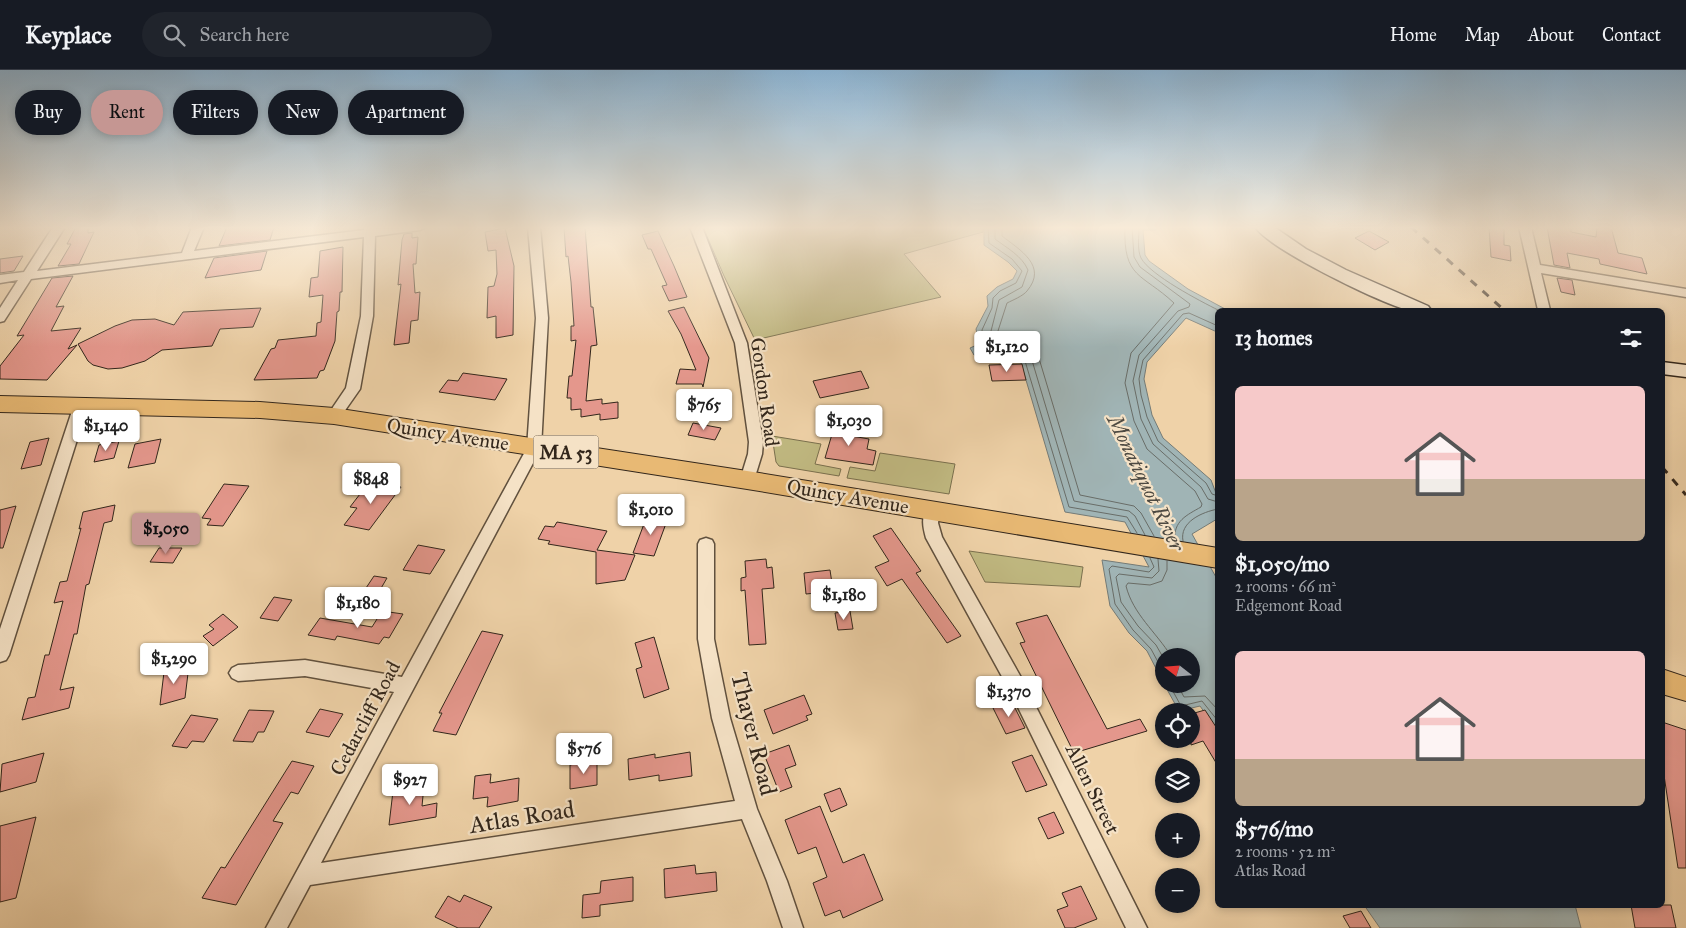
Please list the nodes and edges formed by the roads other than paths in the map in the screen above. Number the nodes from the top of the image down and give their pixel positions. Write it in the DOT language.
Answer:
graph roads {
  1 [pos="33,267"];
  2 [pos="91,267"];
  3 [pos="369,267"];
  4 [pos="538,267"];
  5 [pos="712,267"];
  6 [pos="1326,267"];
  7 [pos="1534,268"];
  8 [pos="28,275"];
  9 [pos="0,279"];
  10 [pos="1686,293"];
  11 [pos="1417,308"];
  12 [pos="1544,308"];
  13 [pos="0,318"];
  14 [pos="1665,368"];
  15 [pos="1686,371"];
  16 [pos="0,404"];
  17 [pos="81,405"];
  18 [pos="334,416"];
  19 [pos="534,448"];
  20 [pos="747,480"];
  21 [pos="932,511"];
  22 [pos="706,544"];
  23 [pos="1215,558"];
  24 [pos="0,656"];
  25 [pos="238,673"];
  26 [pos="1665,682"];
  27 [pos="407,686"];
  28 [pos="1686,689"];
  29 [pos="746,809"];
  30 [pos="304,876"];
  31 [pos="276,928"];
  32 [pos="793,928"];
  33 [pos="1137,928"];
  1 -- 8 [label="street"];
  2 -- 8 [label="street"];
  3 -- 18 [label="street"];
  4 -- 19 [label="street"];
  5 -- 20 [label="street, Gordon Road"];
  6 -- 11 [label="main road"];
  7 -- 10 [label="street"];
  7 -- 12 [label="street"];
  8 -- 9 [label="street"];
  8 -- 13 [label="street"];
  14 -- 15 [label="main road"];
  16 -- 17 [label="main road, Quincy Avenue / MA 53"];
  17 -- 18 [label="main road, Quincy Avenue / MA 53"];
  17 -- 24 [label="street"];
  18 -- 19 [label="main road, Quincy Avenue / MA 53"];
  19 -- 20 [label="main road, Quincy Avenue / MA 53"];
  19 -- 27 [label="street, Cedarcliff Road"];
  20 -- 21 [label="main road, Quincy Avenue / MA 53"];
  21 -- 23 [label="main road, Quincy Avenue / MA 53"];
  21 -- 33 [label="street, Allen Street"];
  22 -- 29 [label="street, Thayer Road"];
  25 -- 27 [label="street"];
  26 -- 28 [label="main road"];
  27 -- 30 [label="street, Cedarcliff Road"];
  29 -- 30 [label="street, Atlas Road"];
  29 -- 32 [label="street, Thayer Road"];
  30 -- 31 [label="street, Cedarcliff Road"];
}
